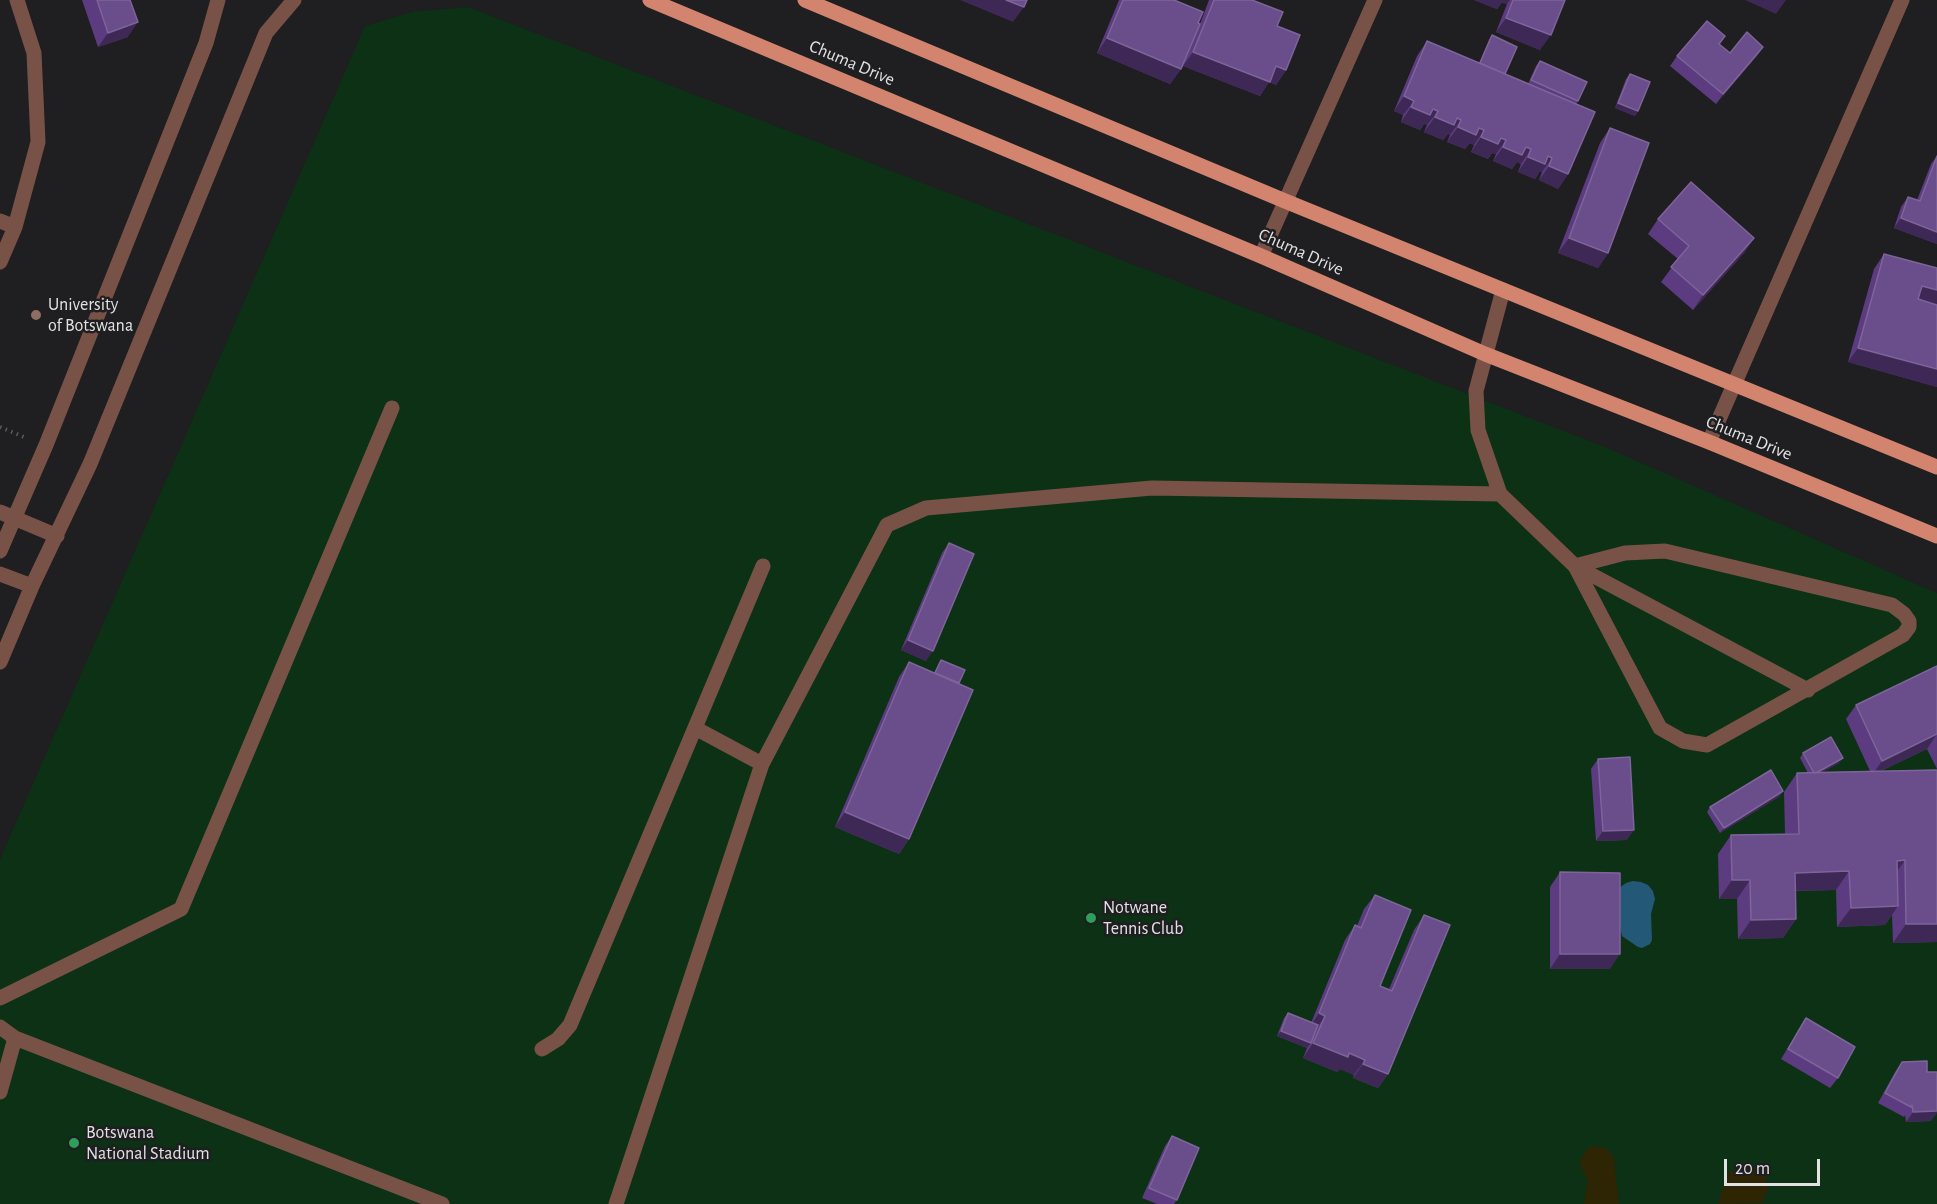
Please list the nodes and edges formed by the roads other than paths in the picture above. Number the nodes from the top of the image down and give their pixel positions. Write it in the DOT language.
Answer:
graph roads {
  1 [pos="17,0"];
  2 [pos="218,0"];
  3 [pos="294,0"];
  4 [pos="650,0"];
  5 [pos="805,0"];
  6 [pos="1375,0"];
  7 [pos="1902,0"];
  8 [pos="822,3"];
  9 [pos="1286,201"];
  10 [pos="0,221"];
  11 [pos="15,227"];
  12 [pos="1261,256"];
  13 [pos="0,262"];
  14 [pos="1503,290"];
  15 [pos="1485,354"];
  16 [pos="1734,385"];
  17 [pos="392,408"];
  18 [pos="1709,442"];
  19 [pos="1937,467"];
  20 [pos="1500,494"];
  21 [pos="0,512"];
  22 [pos="15,517"];
  23 [pos="57,536"];
  24 [pos="1937,536"];
  25 [pos="0,551"];
  26 [pos="763,566"];
  27 [pos="1575,566"];
  28 [pos="0,574"];
  29 [pos="32,585"];
  30 [pos="0,662"];
  31 [pos="1808,690"];
  32 [pos="695,728"];
  33 [pos="762,764"];
  34 [pos="0,998"];
  35 [pos="0,1027"];
  36 [pos="15,1038"];
  37 [pos="542,1049"];
  38 [pos="0,1092"];
  39 [pos="442,1204"];
  40 [pos="616,1204"];
  1 -- 11 [label="street"];
  2 -- 22 [label="street"];
  3 -- 23 [label="street"];
  4 -- 12 [label="main road, Chuma Drive"];
  5 -- 8 [label="main road"];
  6 -- 9 [label="street"];
  7 -- 16 [label="street"];
  8 -- 9 [label="main road"];
  9 -- 12 [label="street"];
  9 -- 14 [label="main road"];
  10 -- 11 [label="street"];
  11 -- 13 [label="street"];
  12 -- 15 [label="main road, Chuma Drive"];
  14 -- 15 [label="street"];
  14 -- 16 [label="main road"];
  15 -- 18 [label="main road, Chuma Drive"];
  15 -- 20 [label="street"];
  16 -- 18 [label="street"];
  16 -- 19 [label="main road"];
  17 -- 34 [label="street"];
  18 -- 24 [label="main road, Chuma Drive"];
  20 -- 27 [label="street"];
  20 -- 33 [label="street"];
  21 -- 22 [label="street"];
  22 -- 23 [label="street"];
  22 -- 25 [label="street"];
  23 -- 29 [label="street"];
  26 -- 32 [label="street"];
  27 -- 31 [label="street"];
  27 -- 31 [label="street"];
  27 -- 31 [label="street"];
  28 -- 29 [label="street"];
  29 -- 30 [label="street"];
  32 -- 33 [label="street"];
  32 -- 37 [label="street"];
  33 -- 40 [label="street"];
  35 -- 36 [label="street"];
  36 -- 38 [label="street"];
  36 -- 39 [label="street"];
}
